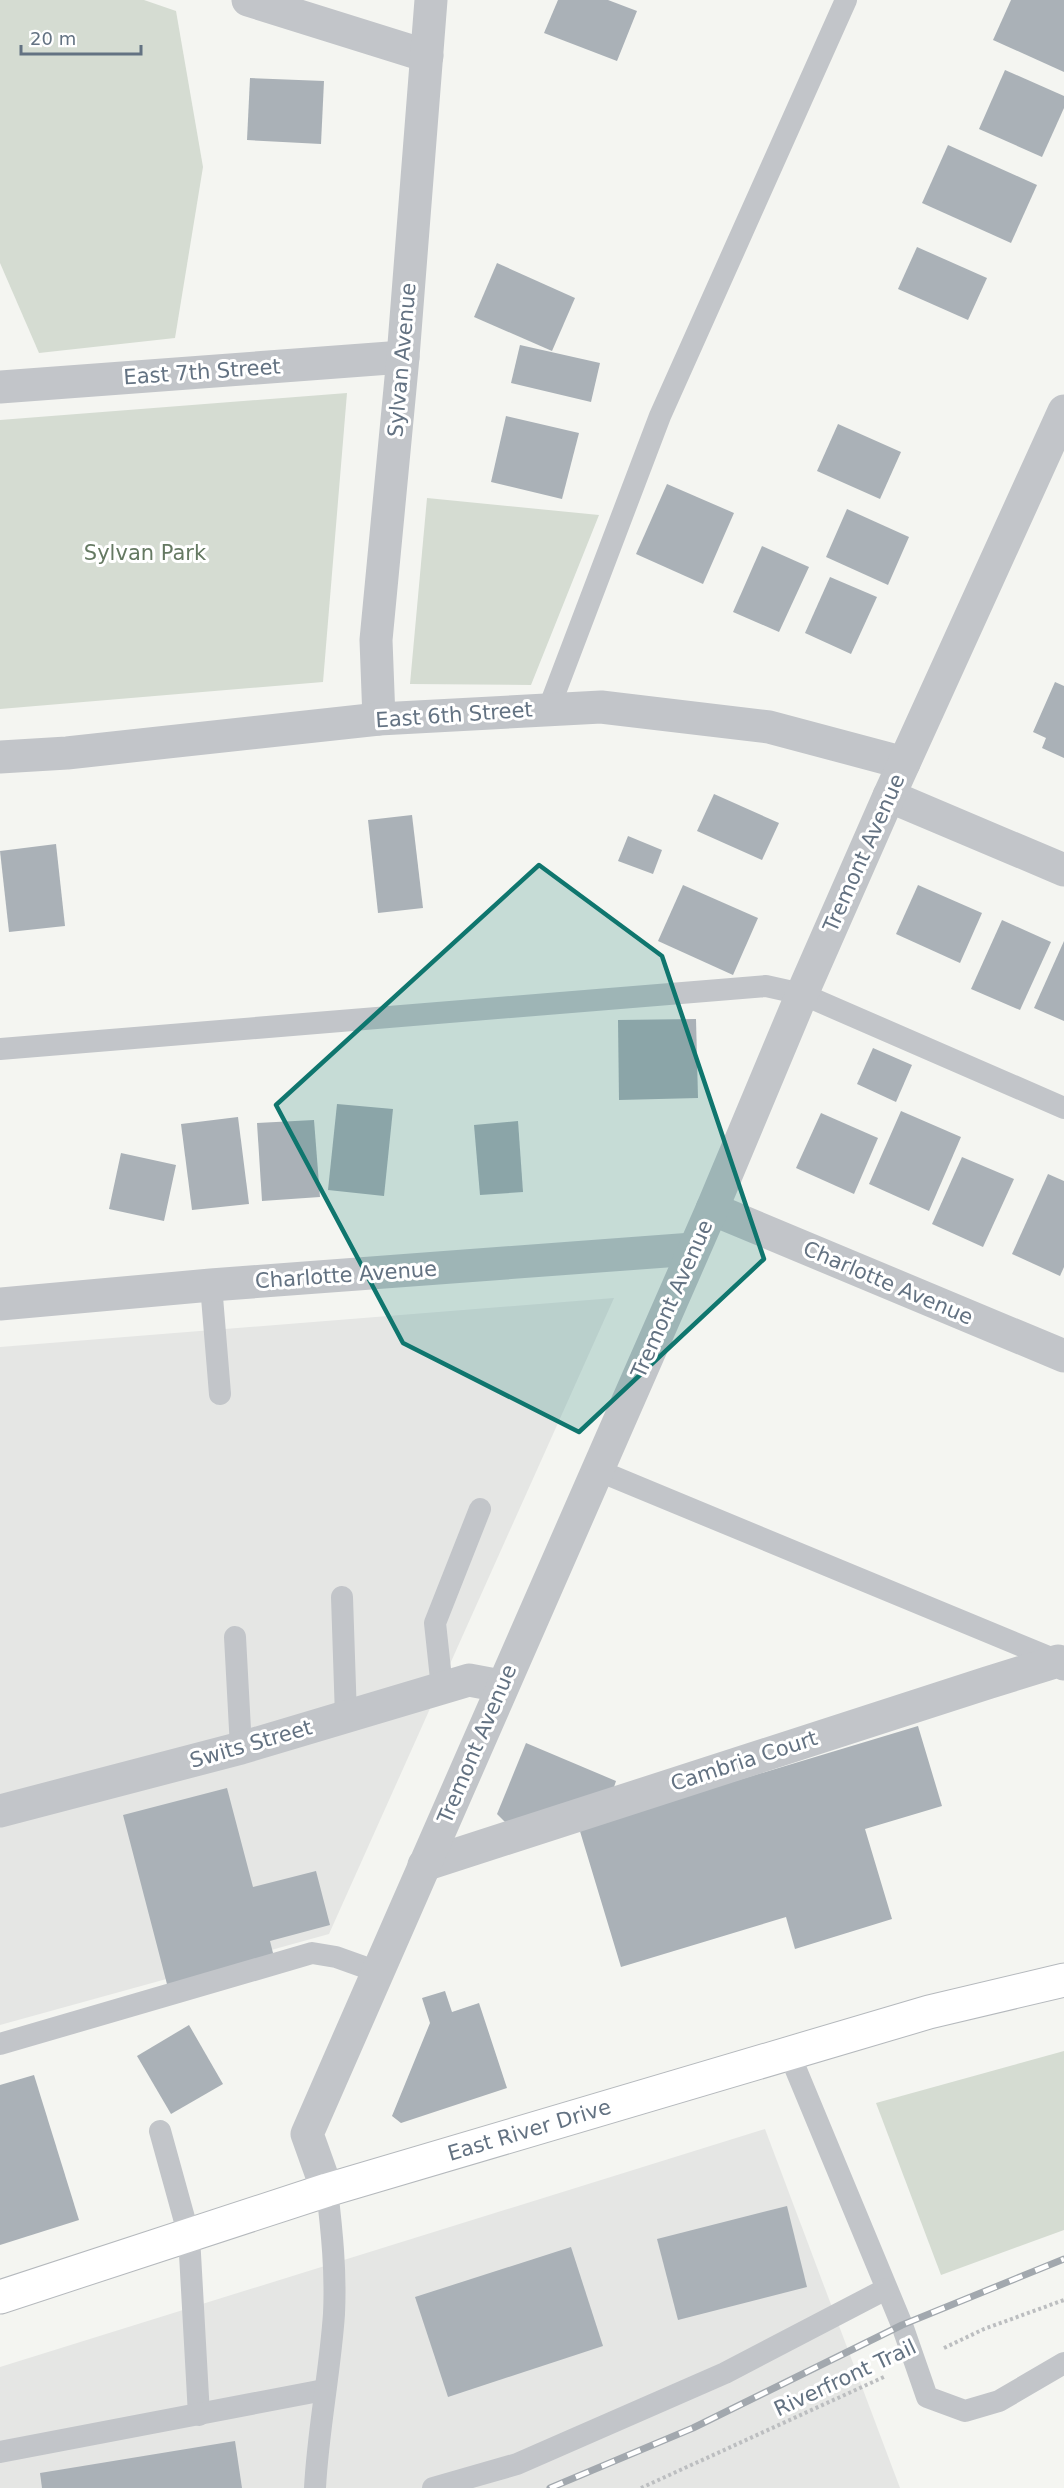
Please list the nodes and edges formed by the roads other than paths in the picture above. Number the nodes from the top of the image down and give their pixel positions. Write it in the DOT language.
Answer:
graph roads {
  1 [pos="248,0"];
  2 [pos="431,0"];
  3 [pos="846,0"];
  4 [pos="427,56"];
  5 [pos="403,357"];
  6 [pos="0,387"];
  7 [pos="1064,411"];
  8 [pos="549,708"];
  9 [pos="379,719"];
  10 [pos="0,757"];
  11 [pos="904,762"];
  12 [pos="889,796"];
  13 [pos="1064,870"];
  14 [pos="802,994"];
  15 [pos="0,1049"];
  16 [pos="1064,1108"];
  17 [pos="712,1209"];
  18 [pos="693,1249"];
  19 [pos="211,1285"];
  20 [pos="0,1304"];
  21 [pos="1064,1356"];
  22 [pos="220,1394"];
  23 [pos="597,1470"];
  24 [pos="480,1509"];
  25 [pos="342,1597"];
  26 [pos="235,1637"];
  27 [pos="1061,1662"];
  28 [pos="501,1686"];
  29 [pos="442,1688"];
  30 [pos="346,1717"];
  31 [pos="241,1748"];
  32 [pos="0,1811"];
  33 [pos="424,1865"];
  34 [pos="378,1972"];
  35 [pos="1064,1980"];
  36 [pos="0,2044"];
  37 [pos="789,2053"];
  38 [pos="160,2131"];
  39 [pos="327,2190"];
  40 [pos="189,2236"];
  41 [pos="886,2289"];
  42 [pos="0,2297"];
  43 [pos="1064,2363"];
  44 [pos="324,2391"];
  45 [pos="199,2415"];
  46 [pos="0,2452"];
  47 [pos="315,2488"];
  48 [pos="433,2488"];
  1 -- 4 [label="street"];
  2 -- 4 [label="street, Sylvan Avenue"];
  3 -- 8 [label="lane"];
  4 -- 5 [label="street, Sylvan Avenue"];
  5 -- 6 [label="street, East 7th Street"];
  5 -- 9 [label="street, Sylvan Avenue"];
  7 -- 11 [label="street, Tremont Avenue"];
  8 -- 9 [label="street, East 6th Street"];
  8 -- 11 [label="street, East 6th Street"];
  9 -- 10 [label="street, East 6th Street"];
  11 -- 12 [label="street, Tremont Avenue"];
  12 -- 13 [label="street"];
  12 -- 14 [label="street, Tremont Avenue"];
  14 -- 15 [label="lane"];
  14 -- 16 [label="lane"];
  14 -- 17 [label="street, Tremont Avenue"];
  17 -- 18 [label="street, Tremont Avenue"];
  17 -- 21 [label="street, Charlotte Avenue"];
  18 -- 19 [label="street, Charlotte Avenue"];
  18 -- 23 [label="street, Tremont Avenue"];
  19 -- 20 [label="street, Charlotte Avenue"];
  19 -- 22 [label="lane"];
  23 -- 27 [label="lane"];
  23 -- 28 [label="street, Tremont Avenue"];
  24 -- 29 [label="lane"];
  25 -- 30 [label="lane"];
  26 -- 31 [label="lane"];
  27 -- 33 [label="street, Cambria Court"];
  28 -- 29 [label="street, Swits Street"];
  28 -- 33 [label="street, Tremont Avenue"];
  29 -- 30 [label="street, Swits Street"];
  30 -- 31 [label="street, Swits Street"];
  31 -- 32 [label="street, Swits Street"];
  33 -- 34 [label="street, Tremont Avenue"];
  34 -- 36 [label="lane"];
  34 -- 39 [label="street, Tremont Avenue"];
  35 -- 37 [label="main road, East River Drive"];
  37 -- 39 [label="main road, East River Drive"];
  37 -- 41 [label="lane"];
  38 -- 40 [label="lane"];
  39 -- 40 [label="main road, East River Drive"];
  39 -- 44 [label="lane"];
  40 -- 42 [label="main road, East River Drive"];
  40 -- 45 [label="lane"];
  41 -- 43 [label="lane"];
  41 -- 48 [label="lane"];
  44 -- 45 [label="lane"];
  44 -- 47 [label="lane"];
  45 -- 46 [label="lane"];
}
